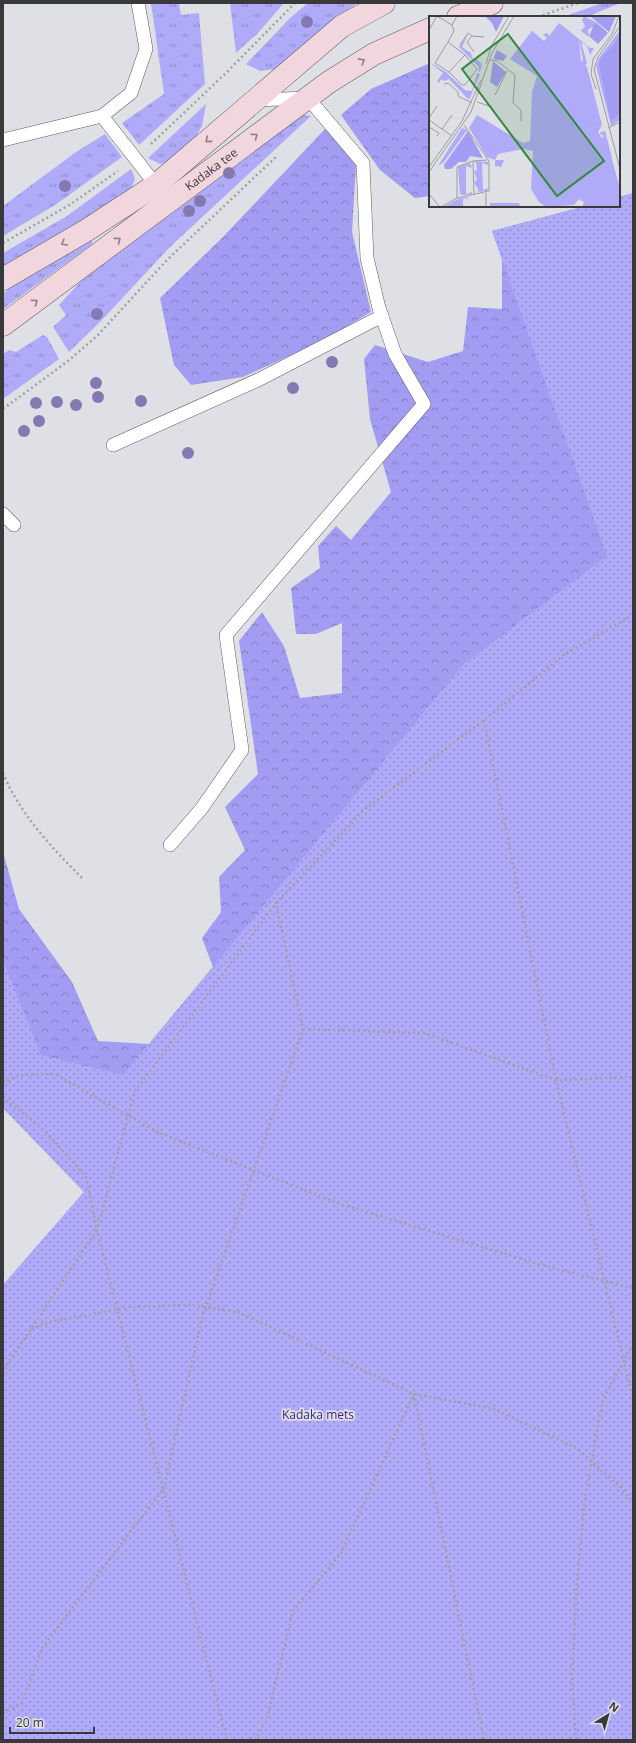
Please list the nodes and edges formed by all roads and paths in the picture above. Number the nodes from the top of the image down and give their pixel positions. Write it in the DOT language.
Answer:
graph roads {
  1 [pos="138,3"];
  2 [pos="295,3"];
  3 [pos="384,3"];
  4 [pos="578,3"];
  5 [pos="541,16"];
  6 [pos="429,29"];
  7 [pos="308,98"];
  8 [pos="255,100"];
  9 [pos="102,116"];
  10 [pos="3,140"];
  11 [pos="149,145"];
  12 [pos="281,152"];
  13 [pos="121,169"];
  14 [pos="156,185"];
  15 [pos="3,243"];
  16 [pos="3,279"];
  17 [pos="382,316"];
  18 [pos="3,325"];
  19 [pos="3,409"];
  20 [pos="113,445"];
  21 [pos="3,514"];
  22 [pos="14,525"];
  23 [pos="633,615"];
  24 [pos="484,720"];
  25 [pos="3,773"];
  26 [pos="170,845"];
  27 [pos="82,878"];
  28 [pos="276,903"];
  29 [pos="303,1029"];
  30 [pos="633,1077"];
  31 [pos="556,1080"];
  32 [pos="3,1083"];
  33 [pos="3,1097"];
  34 [pos="128,1116"];
  35 [pos="254,1170"];
  36 [pos="97,1230"];
  37 [pos="604,1281"];
  38 [pos="633,1288"];
  39 [pos="206,1307"];
  40 [pos="117,1309"];
  41 [pos="31,1329"];
  42 [pos="633,1344"];
  43 [pos="624,1362"];
  44 [pos="3,1371"];
  45 [pos="414,1394"];
  46 [pos="633,1400"];
  47 [pos="592,1461"];
  48 [pos="164,1488"];
  49 [pos="633,1502"];
  50 [pos="3,1713"];
  51 [pos="227,1740"];
  52 [pos="255,1740"];
  53 [pos="484,1740"];
  54 [pos="576,1740"];
  1 -- 9 [label="lane"];
  2 -- 11 [label="path"];
  3 -- 8 [label="main road, Kadaka tee"];
  4 -- 5 [label="path"];
  7 -- 6 [label="main road, Kadaka tee, one-way"];
  7 -- 8 [label="lane"];
  7 -- 17 [label="lane"];
  18 -- 7 [label="main road, Kadaka tee, one-way"];
  8 -- 14 [label="main road, Kadaka tee, one-way"];
  9 -- 10 [label="lane"];
  9 -- 14 [label="lane"];
  12 -- 19 [label="path"];
  13 -- 15 [label="path"];
  14 -- 16 [label="main road, Kadaka tee, one-way"];
  17 -- 20 [label="lane"];
  17 -- 26 [label="lane"];
  21 -- 22 [label="lane"];
  23 -- 24 [label="path"];
  24 -- 28 [label="path"];
  24 -- 31 [label="path"];
  25 -- 27 [label="path"];
  28 -- 29 [label="path"];
  28 -- 34 [label="path"];
  29 -- 31 [label="path"];
  29 -- 35 [label="path"];
  30 -- 31 [label="path"];
  31 -- 37 [label="path"];
  32 -- 34 [label="path"];
  33 -- 36 [label="path"];
  34 -- 35 [label="path"];
  34 -- 36 [label="path"];
  35 -- 37 [label="path"];
  35 -- 39 [label="path"];
  36 -- 40 [label="path"];
  36 -- 41 [label="path"];
  37 -- 38 [label="path"];
  37 -- 43 [label="path"];
  39 -- 40 [label="path"];
  39 -- 45 [label="path"];
  39 -- 48 [label="path"];
  40 -- 41 [label="path"];
  40 -- 48 [label="path"];
  41 -- 44 [label="path"];
  42 -- 43 [label="path"];
  43 -- 46 [label="path"];
  43 -- 47 [label="path"];
  45 -- 47 [label="path"];
  45 -- 52 [label="path"];
  45 -- 53 [label="path"];
  47 -- 49 [label="path"];
  47 -- 54 [label="path"];
  48 -- 50 [label="path"];
  48 -- 51 [label="path"];
}
